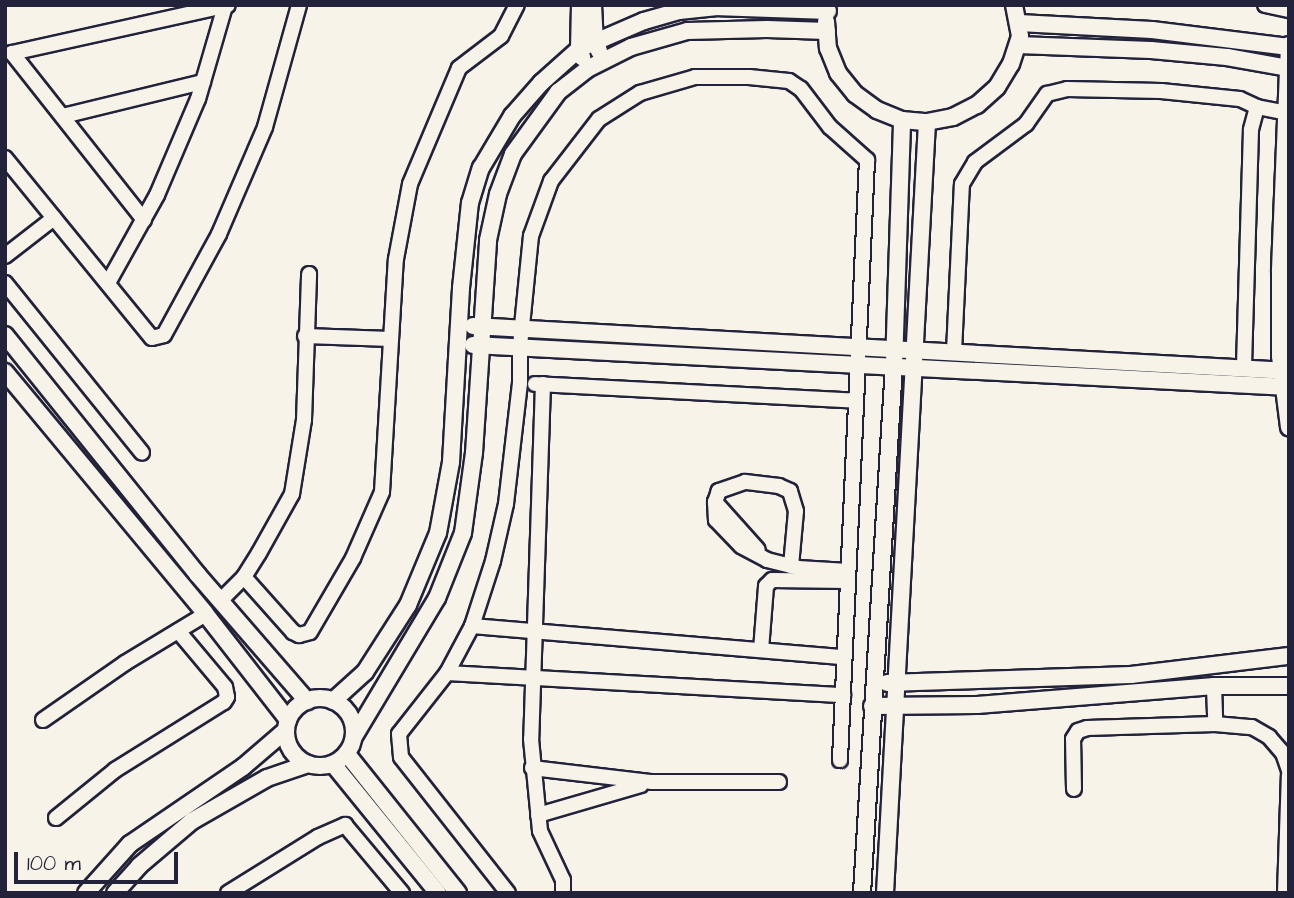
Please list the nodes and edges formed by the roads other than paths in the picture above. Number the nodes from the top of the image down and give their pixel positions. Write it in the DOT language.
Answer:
graph roads {
  1 [pos="227,5"];
  2 [pos="299,5"];
  3 [pos="517,5"];
  4 [pos="580,5"];
  5 [pos="593,5"];
  6 [pos="1014,5"];
  7 [pos="1265,5"];
  8 [pos="828,8"];
  9 [pos="1289,10"];
  10 [pos="1019,23"];
  11 [pos="827,31"];
  12 [pos="595,41"];
  13 [pos="1018,45"];
  14 [pos="1289,46"];
  15 [pos="579,49"];
  16 [pos="604,61"];
  17 [pos="1288,68"];
  18 [pos="587,69"];
  19 [pos="203,82"];
  20 [pos="1257,107"];
  21 [pos="1288,113"];
  22 [pos="63,116"];
  23 [pos="902,120"];
  24 [pos="927,122"];
  25 [pos="5,158"];
  26 [pos="54,218"];
  27 [pos="144,219"];
  28 [pos="5,256"];
  29 [pos="309,275"];
  30 [pos="5,283"];
  31 [pos="108,283"];
  32 [pos="460,325"];
  33 [pos="481,326"];
  34 [pos="522,329"];
  35 [pos="5,335"];
  36 [pos="305,336"];
  37 [pos="391,339"];
  38 [pos="459,344"];
  39 [pos="482,345"];
  40 [pos="520,346"];
  41 [pos="915,350"];
  42 [pos="954,352"];
  43 [pos="857,356"];
  44 [pos="894,358"];
  45 [pos="914,368"];
  46 [pos="1244,368"];
  47 [pos="5,372"];
  48 [pos="1286,379"];
  49 [pos="520,383"];
  50 [pos="543,384"];
  51 [pos="855,401"];
  52 [pos="1289,427"];
  53 [pos="142,453"];
  54 [pos="790,566"];
  55 [pos="244,576"];
  56 [pos="848,576"];
  57 [pos="221,600"];
  58 [pos="206,614"];
  59 [pos="472,626"];
  60 [pos="178,631"];
  61 [pos="534,631"];
  62 [pos="761,650"];
  63 [pos="1289,656"];
  64 [pos="844,657"];
  65 [pos="1289,664"];
  66 [pos="447,673"];
  67 [pos="535,678"];
  68 [pos="874,682"];
  69 [pos="897,684"];
  70 [pos="1214,686"];
  71 [pos="1289,686"];
  72 [pos="842,695"];
  73 [pos="307,701"];
  74 [pos="333,701"];
  75 [pos="872,706"];
  76 [pos="896,706"];
  77 [pos="43,720"];
  78 [pos="1215,724"];
  79 [pos="287,725"];
  80 [pos="355,734"];
  81 [pos="340,759"];
  82 [pos="840,760"];
  83 [pos="308,764"];
  84 [pos="532,768"];
  85 [pos="1289,770"];
  86 [pos="1289,775"];
  87 [pos="652,782"];
  88 [pos="779,782"];
  89 [pos="1074,789"];
  90 [pos="538,815"];
  91 [pos="56,818"];
  92 [pos="86,893"];
  93 [pos="115,893"];
  94 [pos="228,893"];
  95 [pos="402,893"];
  96 [pos="438,893"];
  97 [pos="457,893"];
  98 [pos="508,893"];
  99 [pos="563,893"];
  100 [pos="862,893"];
  101 [pos="885,893"];
  102 [pos="1285,893"];
  1 -- 19 [label="street"];
  1 -- 22 [label="street"];
  2 -- 31 [label="street"];
  3 -- 37 [label="street"];
  4 -- 15 [label="street"];
  5 -- 12 [label="street"];
  6 -- 10 [label="street"];
  7 -- 9 [label="street"];
  8 -- 11 [label="street"];
  8 -- 12 [label="street"];
  10 -- 13 [label="street"];
  10 -- 14 [label="street"];
  11 -- 16 [label="street"];
  11 -- 23 [label="street"];
  12 -- 15 [label="street"];
  12 -- 16 [label="street"];
  13 -- 17 [label="street"];
  13 -- 24 [label="street"];
  14 -- 17 [label="street"];
  15 -- 18 [label="street"];
  15 -- 32 [label="street"];
  16 -- 18 [label="street"];
  17 -- 21 [label="street"];
  18 -- 33 [label="street"];
  19 -- 22 [label="street"];
  19 -- 27 [label="street"];
  20 -- 21 [label="street"];
  20 -- 42 [label="street"];
  20 -- 46 [label="street"];
  21 -- 48 [label="street"];
  22 -- 27 [label="street"];
  23 -- 24 [label="street"];
  23 -- 44 [label="street"];
  24 -- 41 [label="street"];
  25 -- 26 [label="street"];
  26 -- 28 [label="street"];
  26 -- 31 [label="street"];
  27 -- 31 [label="street"];
  29 -- 36 [label="street"];
  30 -- 53 [label="street"];
  32 -- 33 [label="street"];
  32 -- 38 [label="street"];
  33 -- 34 [label="street"];
  33 -- 39 [label="street"];
  34 -- 40 [label="street"];
  34 -- 43 [label="street"];
  34 -- 43 [label="street"];
  35 -- 57 [label="street"];
  36 -- 37 [label="street"];
  36 -- 55 [label="street"];
  37 -- 55 [label="street"];
  38 -- 39 [label="street"];
  38 -- 74 [label="street"];
  39 -- 40 [label="street"];
  39 -- 80 [label="street"];
  40 -- 43 [label="street"];
  40 -- 49 [label="street"];
  41 -- 42 [label="street"];
  41 -- 44 [label="street"];
  41 -- 45 [label="street"];
  42 -- 46 [label="street"];
  43 -- 44 [label="street"];
  43 -- 51 [label="street"];
  44 -- 45 [label="street"];
  44 -- 68 [label="street"];
  45 -- 48 [label="street"];
  45 -- 69 [label="street"];
  46 -- 48 [label="street"];
  47 -- 58 [label="street"];
  48 -- 52 [label="street"];
  49 -- 50 [label="street"];
  49 -- 59 [label="street"];
  50 -- 51 [label="street"];
  50 -- 61 [label="street"];
  51 -- 56 [label="street"];
  54 -- 54 [label="street"];
  54 -- 56 [label="street"];
  55 -- 57 [label="street"];
  56 -- 62 [label="street"];
  56 -- 64 [label="street"];
  57 -- 73 [label="street"];
  58 -- 60 [label="street"];
  58 -- 79 [label="street"];
  59 -- 61 [label="street"];
  59 -- 66 [label="street"];
  60 -- 77 [label="street"];
  60 -- 91 [label="street"];
  61 -- 62 [label="street"];
  61 -- 67 [label="street"];
  62 -- 64 [label="street"];
  63 -- 69 [label="street"];
  64 -- 72 [label="street"];
  65 -- 71 [label="street"];
  66 -- 67 [label="street"];
  66 -- 98 [label="street"];
  67 -- 72 [label="street"];
  67 -- 84 [label="street"];
  68 -- 69 [label="street"];
  68 -- 75 [label="street"];
  69 -- 76 [label="street"];
  70 -- 71 [label="street"];
  70 -- 76 [label="street"];
  70 -- 78 [label="street"];
  72 -- 82 [label="street"];
  73 -- 74 [label="street"];
  73 -- 79 [label="street"];
  74 -- 80 [label="street"];
  75 -- 76 [label="street"];
  75 -- 100 [label="street"];
  76 -- 101 [label="street"];
  78 -- 85 [label="street"];
  78 -- 89 [label="street"];
  79 -- 83 [label="street"];
  79 -- 92 [label="street"];
  80 -- 81 [label="street"];
  81 -- 83 [label="street"];
  81 -- 96 [label="street"];
  81 -- 97 [label="street"];
  83 -- 93 [label="street"];
  84 -- 87 [label="street"];
  84 -- 90 [label="street"];
  86 -- 102 [label="street"];
  87 -- 88 [label="street"];
  87 -- 90 [label="street"];
  90 -- 99 [label="street"];
  94 -- 95 [label="street"];
}
